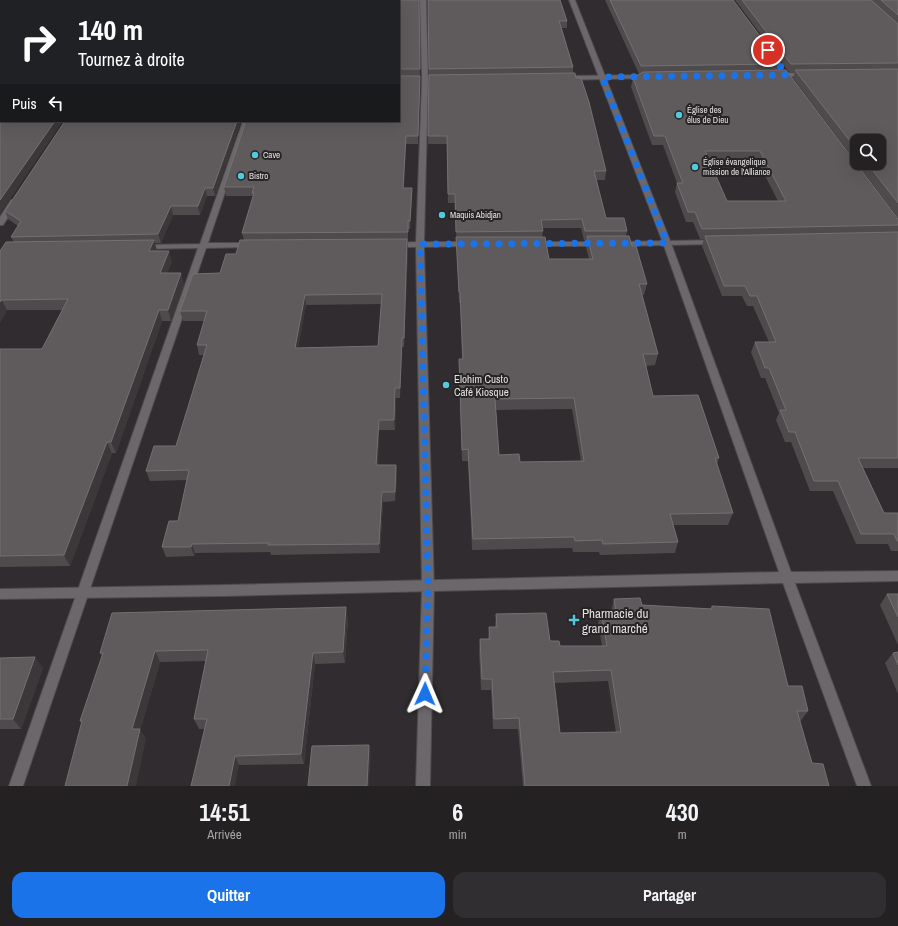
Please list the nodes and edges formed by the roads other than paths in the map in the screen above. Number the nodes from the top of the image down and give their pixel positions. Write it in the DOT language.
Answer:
graph roads {
  1 [pos="423,0"];
  2 [pos="572,0"];
  3 [pos="782,69"];
  4 [pos="772,75"];
  5 [pos="787,75"];
  6 [pos="819,75"];
  7 [pos="602,77"];
  8 [pos="656,77"];
  9 [pos="556,78"];
  10 [pos="792,81"];
  11 [pos="246,122"];
  12 [pos="17,198"];
  13 [pos="0,223"];
  14 [pos="722,242"];
  15 [pos="667,243"];
  16 [pos="420,244"];
  17 [pos="476,244"];
  18 [pos="524,244"];
  19 [pos="257,245"];
  20 [pos="381,245"];
  21 [pos="203,246"];
  22 [pos="132,247"];
  23 [pos="898,576"];
  24 [pos="787,577"];
  25 [pos="428,587"];
  26 [pos="84,593"];
  27 [pos="0,594"];
  28 [pos="16,786"];
  29 [pos="423,786"];
  30 [pos="864,786"];
  1 -- 16 [label="street"];
  2 -- 7 [label="street"];
  3 -- 5 [label="street"];
  4 -- 5 [label="street"];
  5 -- 6 [label="street"];
  5 -- 10 [label="street"];
  7 -- 8 [label="street"];
  7 -- 9 [label="street"];
  7 -- 15 [label="street"];
  11 -- 21 [label="street"];
  12 -- 13 [label="street"];
  14 -- 15 [label="street"];
  15 -- 18 [label="street"];
  15 -- 24 [label="street"];
  16 -- 17 [label="street"];
  16 -- 20 [label="street"];
  16 -- 25 [label="street"];
  19 -- 21 [label="street"];
  21 -- 22 [label="street"];
  21 -- 26 [label="street"];
  23 -- 24 [label="street"];
  24 -- 25 [label="street"];
  24 -- 30 [label="street"];
  25 -- 26 [label="street"];
  25 -- 29 [label="street"];
  26 -- 27 [label="street"];
  26 -- 28 [label="street"];
}
